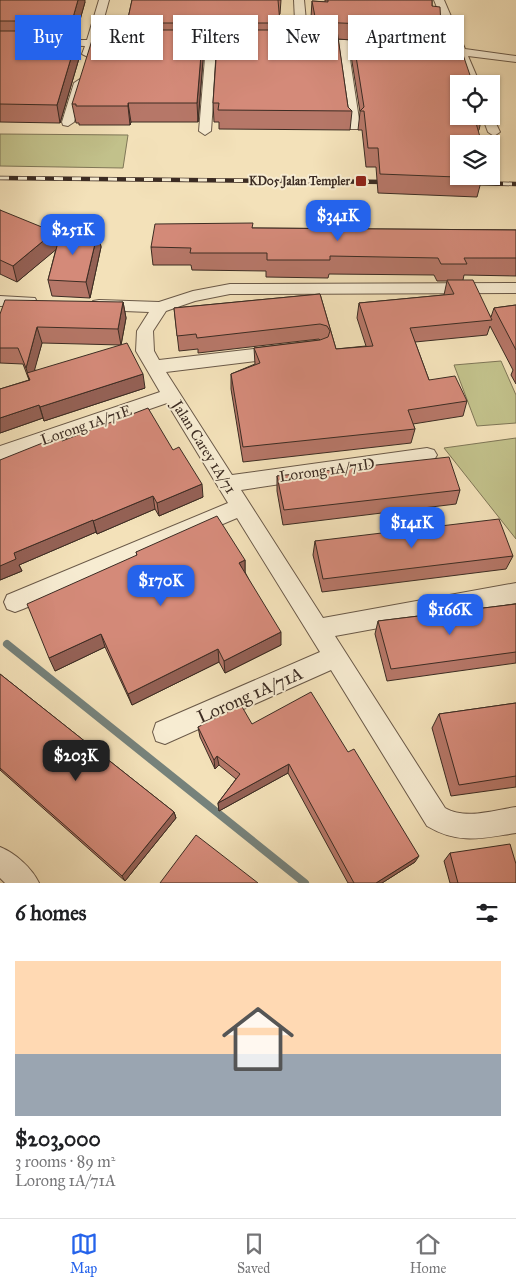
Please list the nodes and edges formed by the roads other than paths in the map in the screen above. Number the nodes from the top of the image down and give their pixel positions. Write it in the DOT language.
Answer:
graph roads {
  1 [pos="104,0"];
  2 [pos="299,0"];
  3 [pos="439,0"];
  4 [pos="99,15"];
  5 [pos="445,15"];
  6 [pos="81,43"];
  7 [pos="91,43"];
  8 [pos="170,43"];
  9 [pos="173,43"];
  10 [pos="342,43"];
  11 [pos="348,43"];
  12 [pos="464,51"];
  13 [pos="211,60"];
  14 [pos="464,60"];
  15 [pos="516,60"];
  16 [pos="470,75"];
  17 [pos="68,122"];
  18 [pos="491,125"];
  19 [pos="354,126"];
  20 [pos="205,131"];
  21 [pos="494,132"];
  22 [pos="516,288"];
  23 [pos="0,301"];
  24 [pos="48,303"];
  25 [pos="85,304"];
  26 [pos="160,307"];
  27 [pos="299,350"];
  28 [pos="154,367"];
  29 [pos="171,395"];
  30 [pos="0,454"];
  31 [pos="427,455"];
  32 [pos="227,484"];
  33 [pos="241,507"];
  34 [pos="516,593"];
  35 [pos="15,602"];
  36 [pos="317,629"];
  37 [pos="335,657"];
  38 [pos="164,732"];
  39 [pos="516,820"];
  40 [pos="0,860"];
  41 [pos="25,883"];
  1 -- 4 [label="street"];
  2 -- 10 [label="street"];
  3 -- 5 [label="street"];
  6 -- 7 [label="street"];
  7 -- 17 [label="street"];
  8 -- 9 [label="street"];
  10 -- 11 [label="street"];
  10 -- 19 [label="street"];
  12 -- 15 [label="street"];
  13 -- 20 [label="street"];
  14 -- 16 [label="street"];
  18 -- 21 [label="street"];
  22 -- 26 [label="street"];
  23 -- 24 [label="street"];
  25 -- 26 [label="street"];
  26 -- 28 [label="street, Jalan Carey 1A/71"];
  27 -- 28 [label="street"];
  28 -- 29 [label="street, Jalan Carey 1A/71"];
  29 -- 30 [label="street, Lorong 1A/71E"];
  29 -- 32 [label="street, Jalan Carey 1A/71"];
  31 -- 32 [label="street, Lorong 1A/71D"];
  32 -- 33 [label="street, Jalan Carey 1A/71"];
  33 -- 35 [label="street"];
  33 -- 36 [label="street, Jalan Carey 1A/71"];
  34 -- 36 [label="street"];
  36 -- 37 [label="street, Jalan Carey 1A/71"];
  37 -- 38 [label="street, Lorong 1A/71A"];
  37 -- 39 [label="street, Jalan Carey 1A/71"];
  40 -- 41 [label="street"];
}
